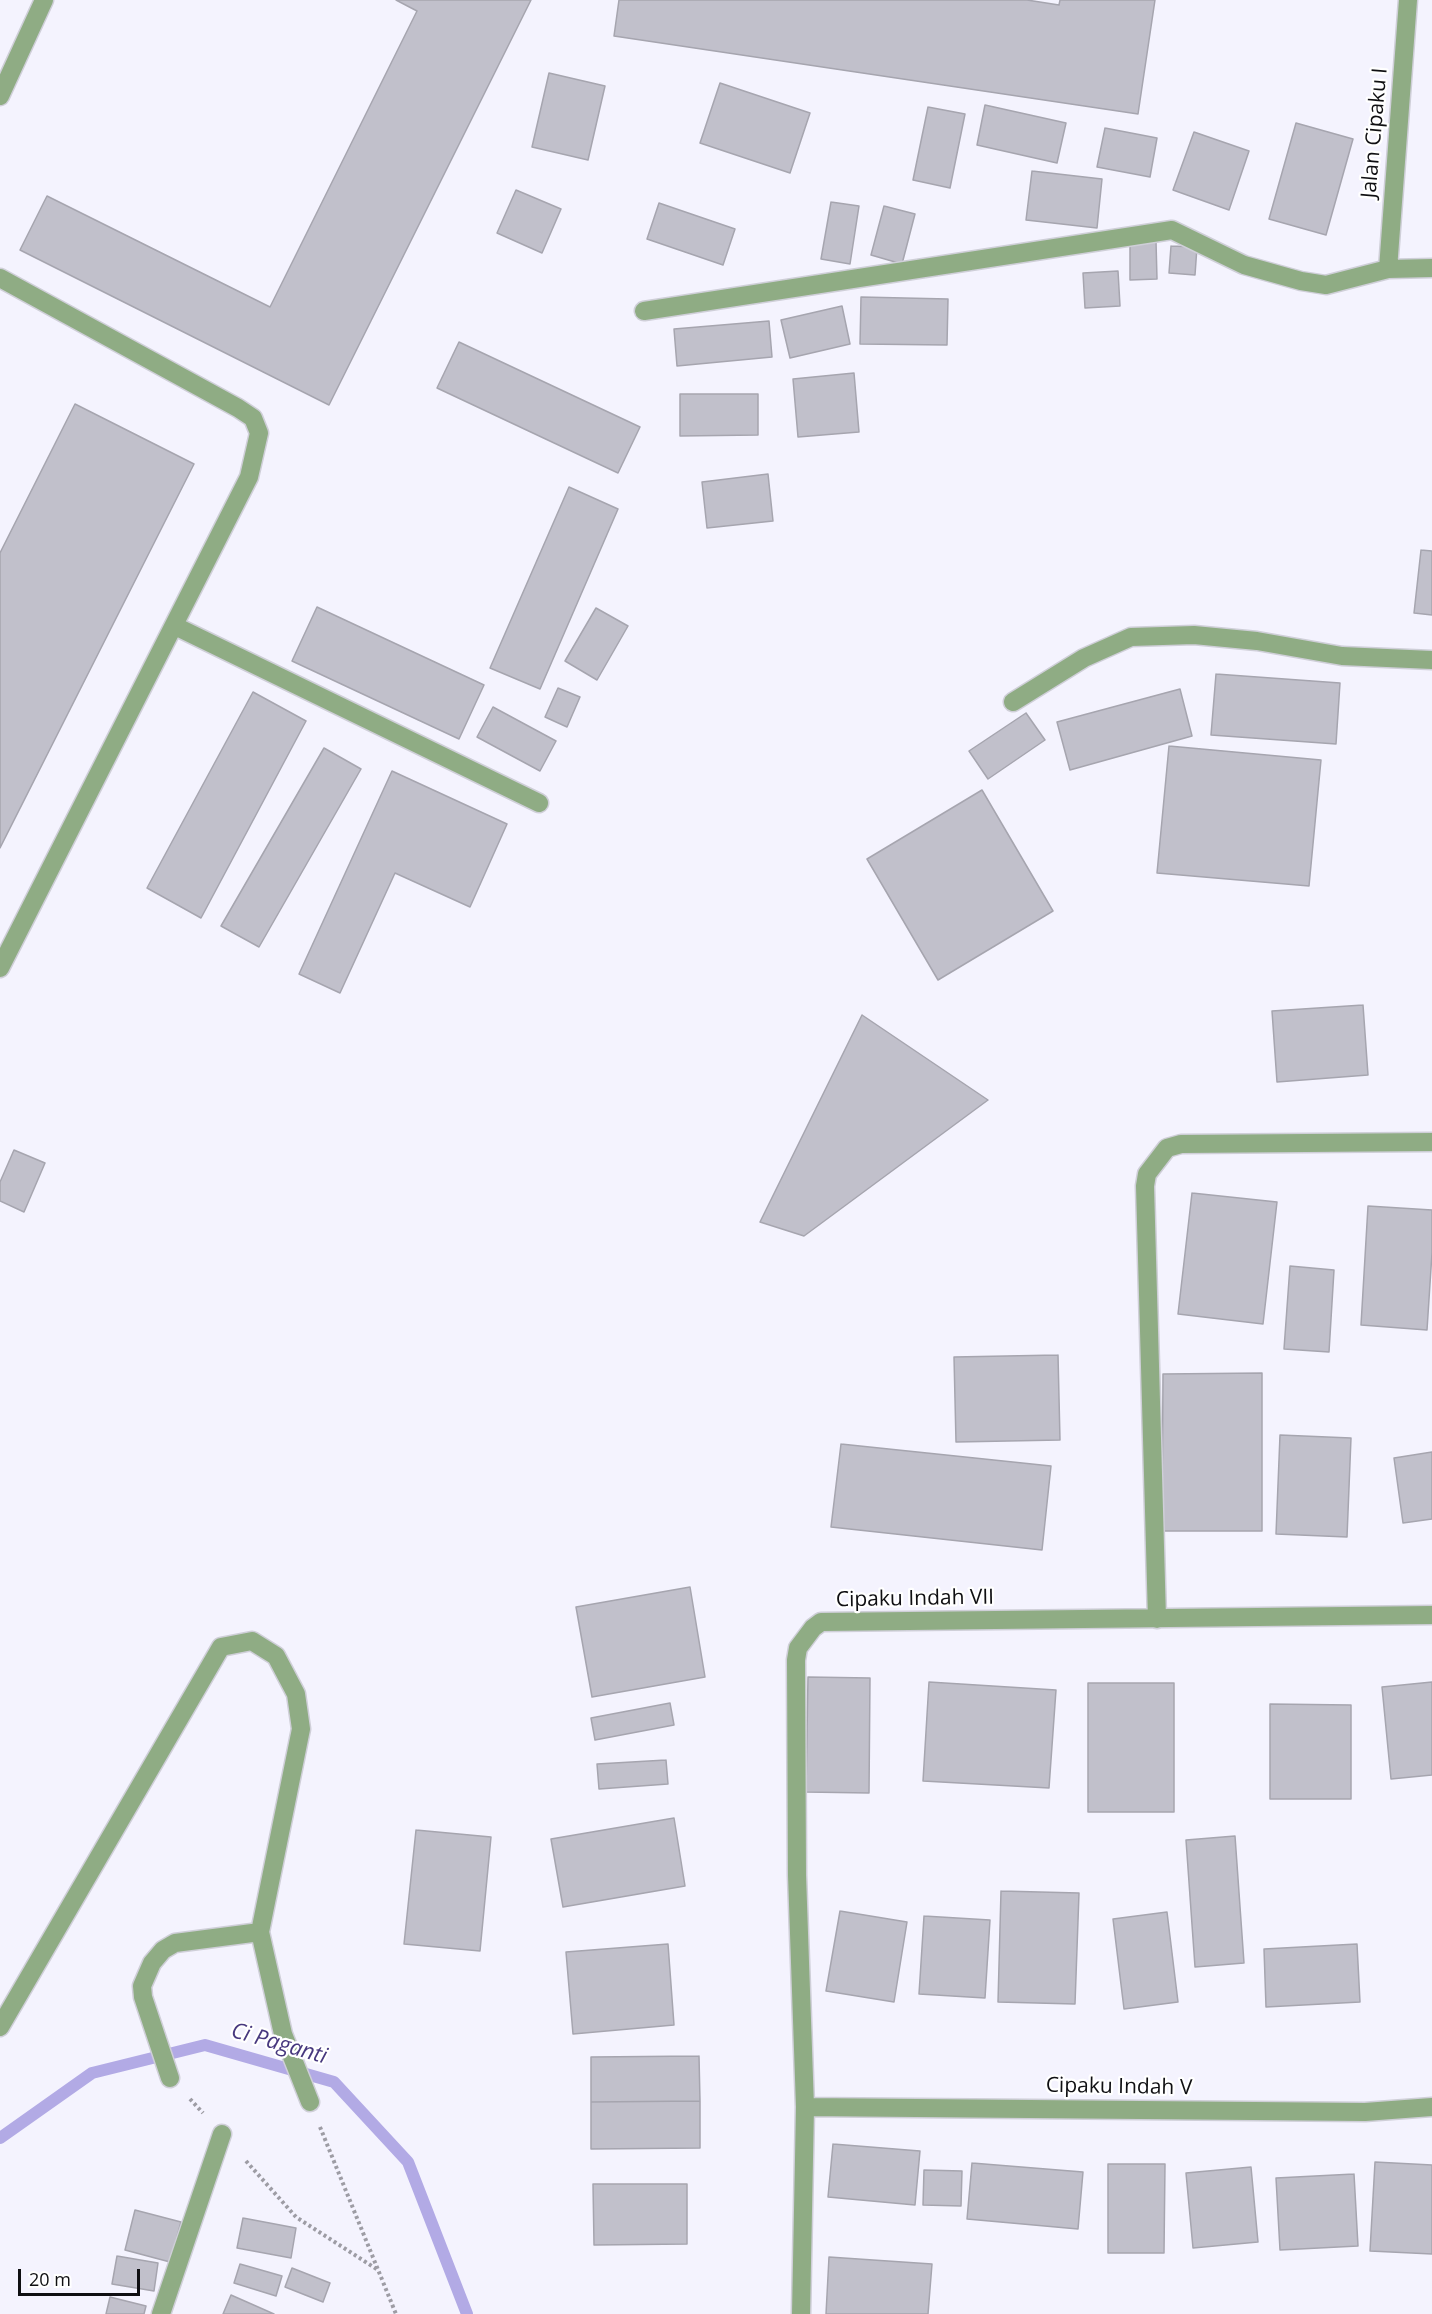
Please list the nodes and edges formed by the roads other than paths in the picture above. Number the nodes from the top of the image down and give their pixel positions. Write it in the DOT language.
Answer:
graph roads {
  1 [pos="44,0"];
  2 [pos="1408,0"];
  3 [pos="0,96"];
  4 [pos="1432,268"];
  5 [pos="1388,269"];
  6 [pos="0,278"];
  7 [pos="644,311"];
  8 [pos="175,626"];
  9 [pos="1432,660"];
  10 [pos="1013,702"];
  11 [pos="539,803"];
  12 [pos="0,968"];
  13 [pos="1432,1142"];
  14 [pos="1432,1615"];
  15 [pos="1156,1619"];
  16 [pos="260,1932"];
  17 [pos="0,2027"];
  18 [pos="170,2078"];
  19 [pos="310,2102"];
  20 [pos="805,2107"];
  21 [pos="1432,2107"];
  22 [pos="222,2134"];
  23 [pos="161,2314"];
  24 [pos="801,2314"];
  1 -- 3 [label="street"];
  2 -- 5 [label="street, Jalan Cipaku I"];
  4 -- 5 [label="street"];
  5 -- 7 [label="street"];
  6 -- 8 [label="street"];
  8 -- 11 [label="street"];
  8 -- 12 [label="street"];
  9 -- 10 [label="street"];
  13 -- 15 [label="street"];
  14 -- 15 [label="street, Cipaku Indah VII"];
  15 -- 20 [label="street, Cipaku Indah VII"];
  16 -- 17 [label="street"];
  16 -- 18 [label="street"];
  16 -- 19 [label="street"];
  20 -- 21 [label="street, Cipaku Indah V"];
  20 -- 24 [label="street, Cipaku Indah VII"];
  22 -- 23 [label="street"];
}
